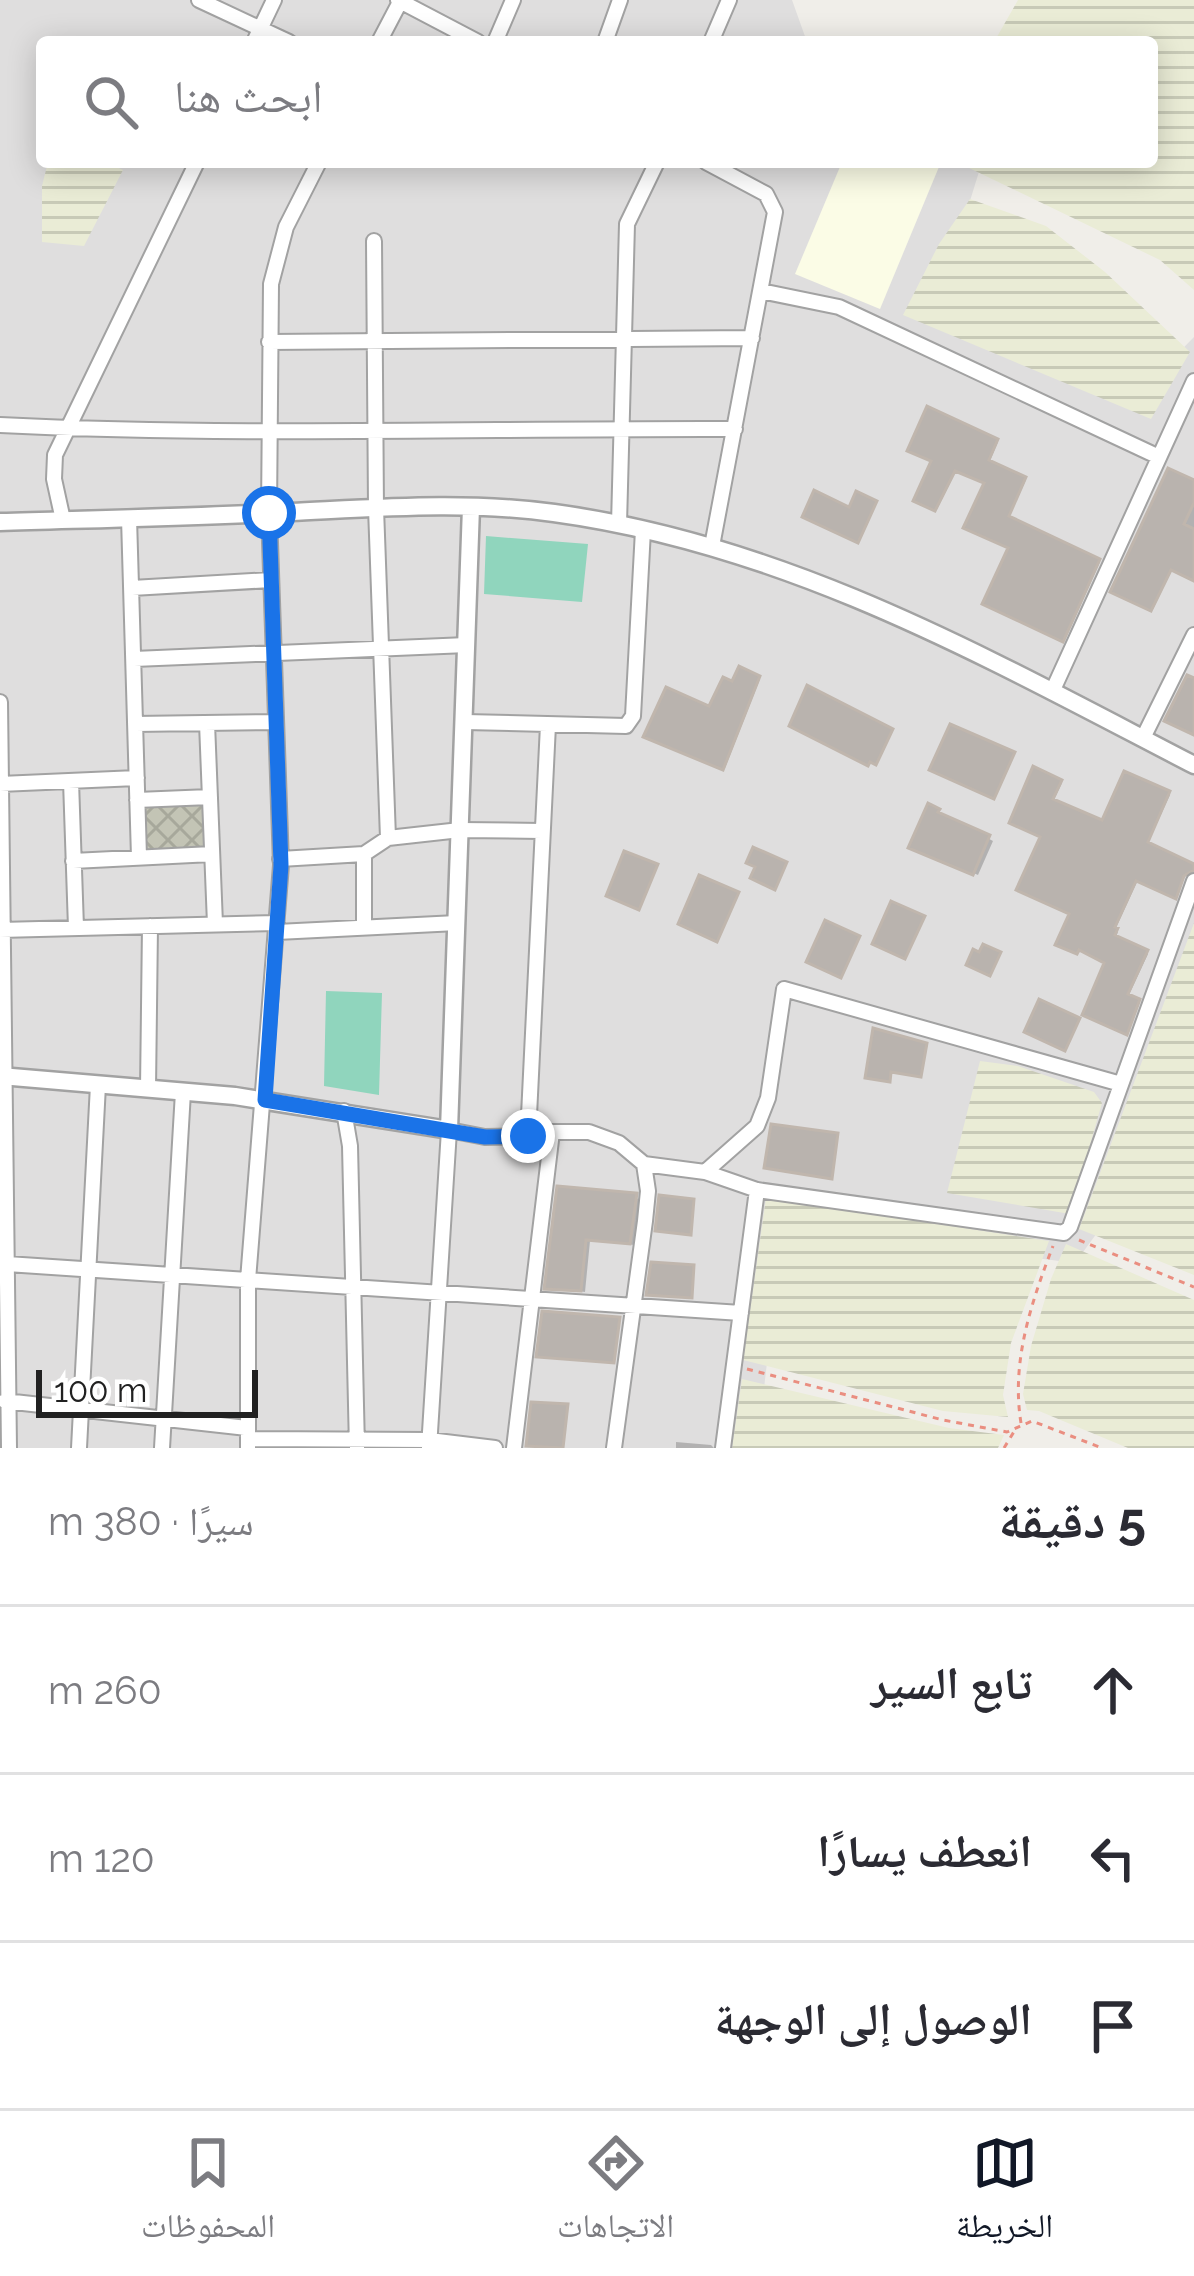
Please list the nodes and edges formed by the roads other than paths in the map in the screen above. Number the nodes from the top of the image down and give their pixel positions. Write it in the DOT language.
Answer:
graph roads {
  1 [pos="199,0"];
  2 [pos="274,0"];
  3 [pos="400,0"];
  4 [pos="513,0"];
  5 [pos="620,0"];
  6 [pos="730,0"];
  7 [pos="257,35"];
  8 [pos="383,36"];
  9 [pos="467,36"];
  10 [pos="498,36"];
  11 [pos="607,36"];
  12 [pos="714,36"];
  13 [pos="194,168"];
  14 [pos="316,168"];
  15 [pos="654,168"];
  16 [pos="717,168"];
  17 [pos="374,241"];
  18 [pos="760,291"];
  19 [pos="375,338"];
  20 [pos="626,338"];
  21 [pos="752,338"];
  22 [pos="269,342"];
  23 [pos="1194,381"];
  24 [pos="0,425"];
  25 [pos="71,428"];
  26 [pos="622,428"];
  27 [pos="735,429"];
  28 [pos="375,430"];
  29 [pos="268,433"];
  30 [pos="1159,457"];
  31 [pos="470,506"];
  32 [pos="376,508"];
  33 [pos="269,513"];
  34 [pos="129,518"];
  35 [pos="63,520"];
  36 [pos="0,521"];
  37 [pos="619,524"];
  38 [pos="643,530"];
  39 [pos="712,546"];
  40 [pos="272,580"];
  41 [pos="132,588"];
  42 [pos="1194,635"];
  43 [pos="467,645"];
  44 [pos="384,648"];
  45 [pos="274,653"];
  46 [pos="134,659"];
  47 [pos="1052,692"];
  48 [pos="0,702"];
  49 [pos="276,722"];
  50 [pos="465,722"];
  51 [pos="207,723"];
  52 [pos="135,724"];
  53 [pos="548,725"];
  54 [pos="1143,738"];
  55 [pos="1194,765"];
  56 [pos="136,778"];
  57 [pos="70,781"];
  58 [pos="0,784"];
  59 [pos="210,797"];
  60 [pos="137,800"];
  61 [pos="460,830"];
  62 [pos="542,831"];
  63 [pos="388,838"];
  64 [pos="212,854"];
  65 [pos="364,854"];
  66 [pos="139,857"];
  67 [pos="280,859"];
  68 [pos="74,860"];
  69 [pos="1194,881"];
  70 [pos="457,923"];
  71 [pos="215,924"];
  72 [pos="150,926"];
  73 [pos="76,928"];
  74 [pos="277,928"];
  75 [pos="364,928"];
  76 [pos="1,930"];
  77 [pos="2,1019"];
  78 [pos="2,1076"];
  79 [pos="1121,1084"];
  80 [pos="98,1085"];
  81 [pos="148,1089"];
  82 [pos="183,1092"];
  83 [pos="265,1100"];
  84 [pos="344,1111"];
  85 [pos="449,1130"];
  86 [pos="552,1132"];
  87 [pos="528,1136"];
  88 [pos="644,1164"];
  89 [pos="705,1172"];
  90 [pos="757,1190"];
  91 [pos="4,1253"];
  92 [pos="88,1270"];
  93 [pos="172,1275"];
  94 [pos="248,1280"];
  95 [pos="353,1287"];
  96 [pos="438,1293"];
  97 [pos="532,1299"];
  98 [pos="632,1306"];
  99 [pos="741,1313"];
  100 [pos="4,1401"];
  101 [pos="81,1410"];
  102 [pos="164,1419"];
  103 [pos="248,1439"];
  104 [pos="357,1444"];
  105 [pos="429,1444"];
  106 [pos="9,1448"];
  107 [pos="79,1448"];
  108 [pos="163,1448"];
  109 [pos="495,1448"];
  110 [pos="514,1448"];
  111 [pos="614,1448"];
  112 [pos="723,1448"];
  1 -- 7 [label="street"];
  2 -- 7 [label="street"];
  3 -- 8 [label="street"];
  3 -- 9 [label="street"];
  4 -- 10 [label="street"];
  5 -- 11 [label="street"];
  6 -- 12 [label="street"];
  13 -- 25 [label="street"];
  14 -- 22 [label="street"];
  15 -- 20 [label="street"];
  16 -- 18 [label="street"];
  17 -- 19 [label="street"];
  18 -- 21 [label="street"];
  18 -- 30 [label="street"];
  19 -- 20 [label="street"];
  19 -- 22 [label="street"];
  19 -- 28 [label="street"];
  20 -- 21 [label="street"];
  20 -- 26 [label="street"];
  21 -- 27 [label="street"];
  22 -- 29 [label="street"];
  23 -- 30 [label="street"];
  24 -- 25 [label="street"];
  25 -- 29 [label="street"];
  25 -- 35 [label="street"];
  26 -- 27 [label="street"];
  26 -- 28 [label="street"];
  26 -- 37 [label="street"];
  27 -- 39 [label="street"];
  28 -- 29 [label="street"];
  28 -- 32 [label="street"];
  29 -- 33 [label="street"];
  30 -- 47 [label="street"];
  31 -- 32 [label="street"];
  31 -- 37 [label="street"];
  31 -- 43 [label="street"];
  32 -- 33 [label="street"];
  32 -- 44 [label="street"];
  33 -- 34 [label="street"];
  33 -- 40 [label="street"];
  34 -- 35 [label="street"];
  34 -- 41 [label="street"];
  35 -- 36 [label="street"];
  37 -- 38 [label="street"];
  38 -- 39 [label="street"];
  38 -- 53 [label="street"];
  39 -- 47 [label="street"];
  40 -- 41 [label="street"];
  40 -- 45 [label="street"];
  41 -- 46 [label="street"];
  42 -- 54 [label="street"];
  43 -- 44 [label="street"];
  43 -- 50 [label="street"];
  44 -- 45 [label="street"];
  44 -- 63 [label="street"];
  45 -- 46 [label="street"];
  45 -- 49 [label="street"];
  46 -- 52 [label="street"];
  47 -- 54 [label="street"];
  48 -- 58 [label="street"];
  49 -- 51 [label="street"];
  49 -- 67 [label="street"];
  50 -- 53 [label="street"];
  50 -- 61 [label="street"];
  51 -- 52 [label="street"];
  51 -- 59 [label="street"];
  52 -- 56 [label="street"];
  53 -- 62 [label="street"];
  54 -- 55 [label="street"];
  56 -- 57 [label="street"];
  56 -- 60 [label="street"];
  57 -- 58 [label="street"];
  57 -- 68 [label="street"];
  58 -- 76 [label="street"];
  59 -- 60 [label="street"];
  59 -- 64 [label="street"];
  60 -- 66 [label="street"];
  61 -- 62 [label="street"];
  61 -- 63 [label="street"];
  61 -- 70 [label="street"];
  62 -- 87 [label="street"];
  63 -- 65 [label="street"];
  64 -- 66 [label="street"];
  64 -- 71 [label="street"];
  65 -- 67 [label="street"];
  65 -- 75 [label="street"];
  66 -- 68 [label="street"];
  67 -- 74 [label="street"];
  68 -- 73 [label="street"];
  69 -- 79 [label="street"];
  70 -- 75 [label="street"];
  70 -- 85 [label="street"];
  71 -- 72 [label="street"];
  71 -- 74 [label="street"];
  72 -- 73 [label="street"];
  72 -- 81 [label="street"];
  73 -- 76 [label="street"];
  74 -- 75 [label="street"];
  74 -- 83 [label="street"];
  76 -- 77 [label="street"];
  77 -- 78 [label="street"];
  78 -- 80 [label="street"];
  78 -- 91 [label="street"];
  79 -- 89 [label="street"];
  79 -- 90 [label="street"];
  80 -- 81 [label="street"];
  80 -- 92 [label="street"];
  81 -- 82 [label="street"];
  82 -- 83 [label="street"];
  82 -- 93 [label="street"];
  83 -- 84 [label="street"];
  83 -- 94 [label="street"];
  84 -- 85 [label="street"];
  84 -- 95 [label="street"];
  85 -- 87 [label="street"];
  85 -- 96 [label="street"];
  86 -- 87 [label="street"];
  86 -- 88 [label="street"];
  86 -- 97 [label="street"];
  88 -- 89 [label="street"];
  88 -- 98 [label="street"];
  89 -- 90 [label="street"];
  90 -- 99 [label="street"];
  91 -- 92 [label="street"];
  91 -- 100 [label="street"];
  92 -- 93 [label="street"];
  92 -- 101 [label="street"];
  93 -- 94 [label="street"];
  93 -- 102 [label="street"];
  94 -- 95 [label="street"];
  94 -- 103 [label="street"];
  95 -- 96 [label="street"];
  95 -- 104 [label="street"];
  96 -- 97 [label="street"];
  96 -- 105 [label="street"];
  97 -- 98 [label="street"];
  97 -- 110 [label="street"];
  98 -- 99 [label="street"];
  98 -- 111 [label="street"];
  99 -- 112 [label="street"];
  100 -- 101 [label="street"];
  100 -- 106 [label="street"];
  101 -- 102 [label="street"];
  101 -- 107 [label="street"];
  102 -- 103 [label="street"];
  102 -- 108 [label="street"];
  103 -- 104 [label="street"];
  104 -- 105 [label="street"];
  105 -- 109 [label="street"];
}
